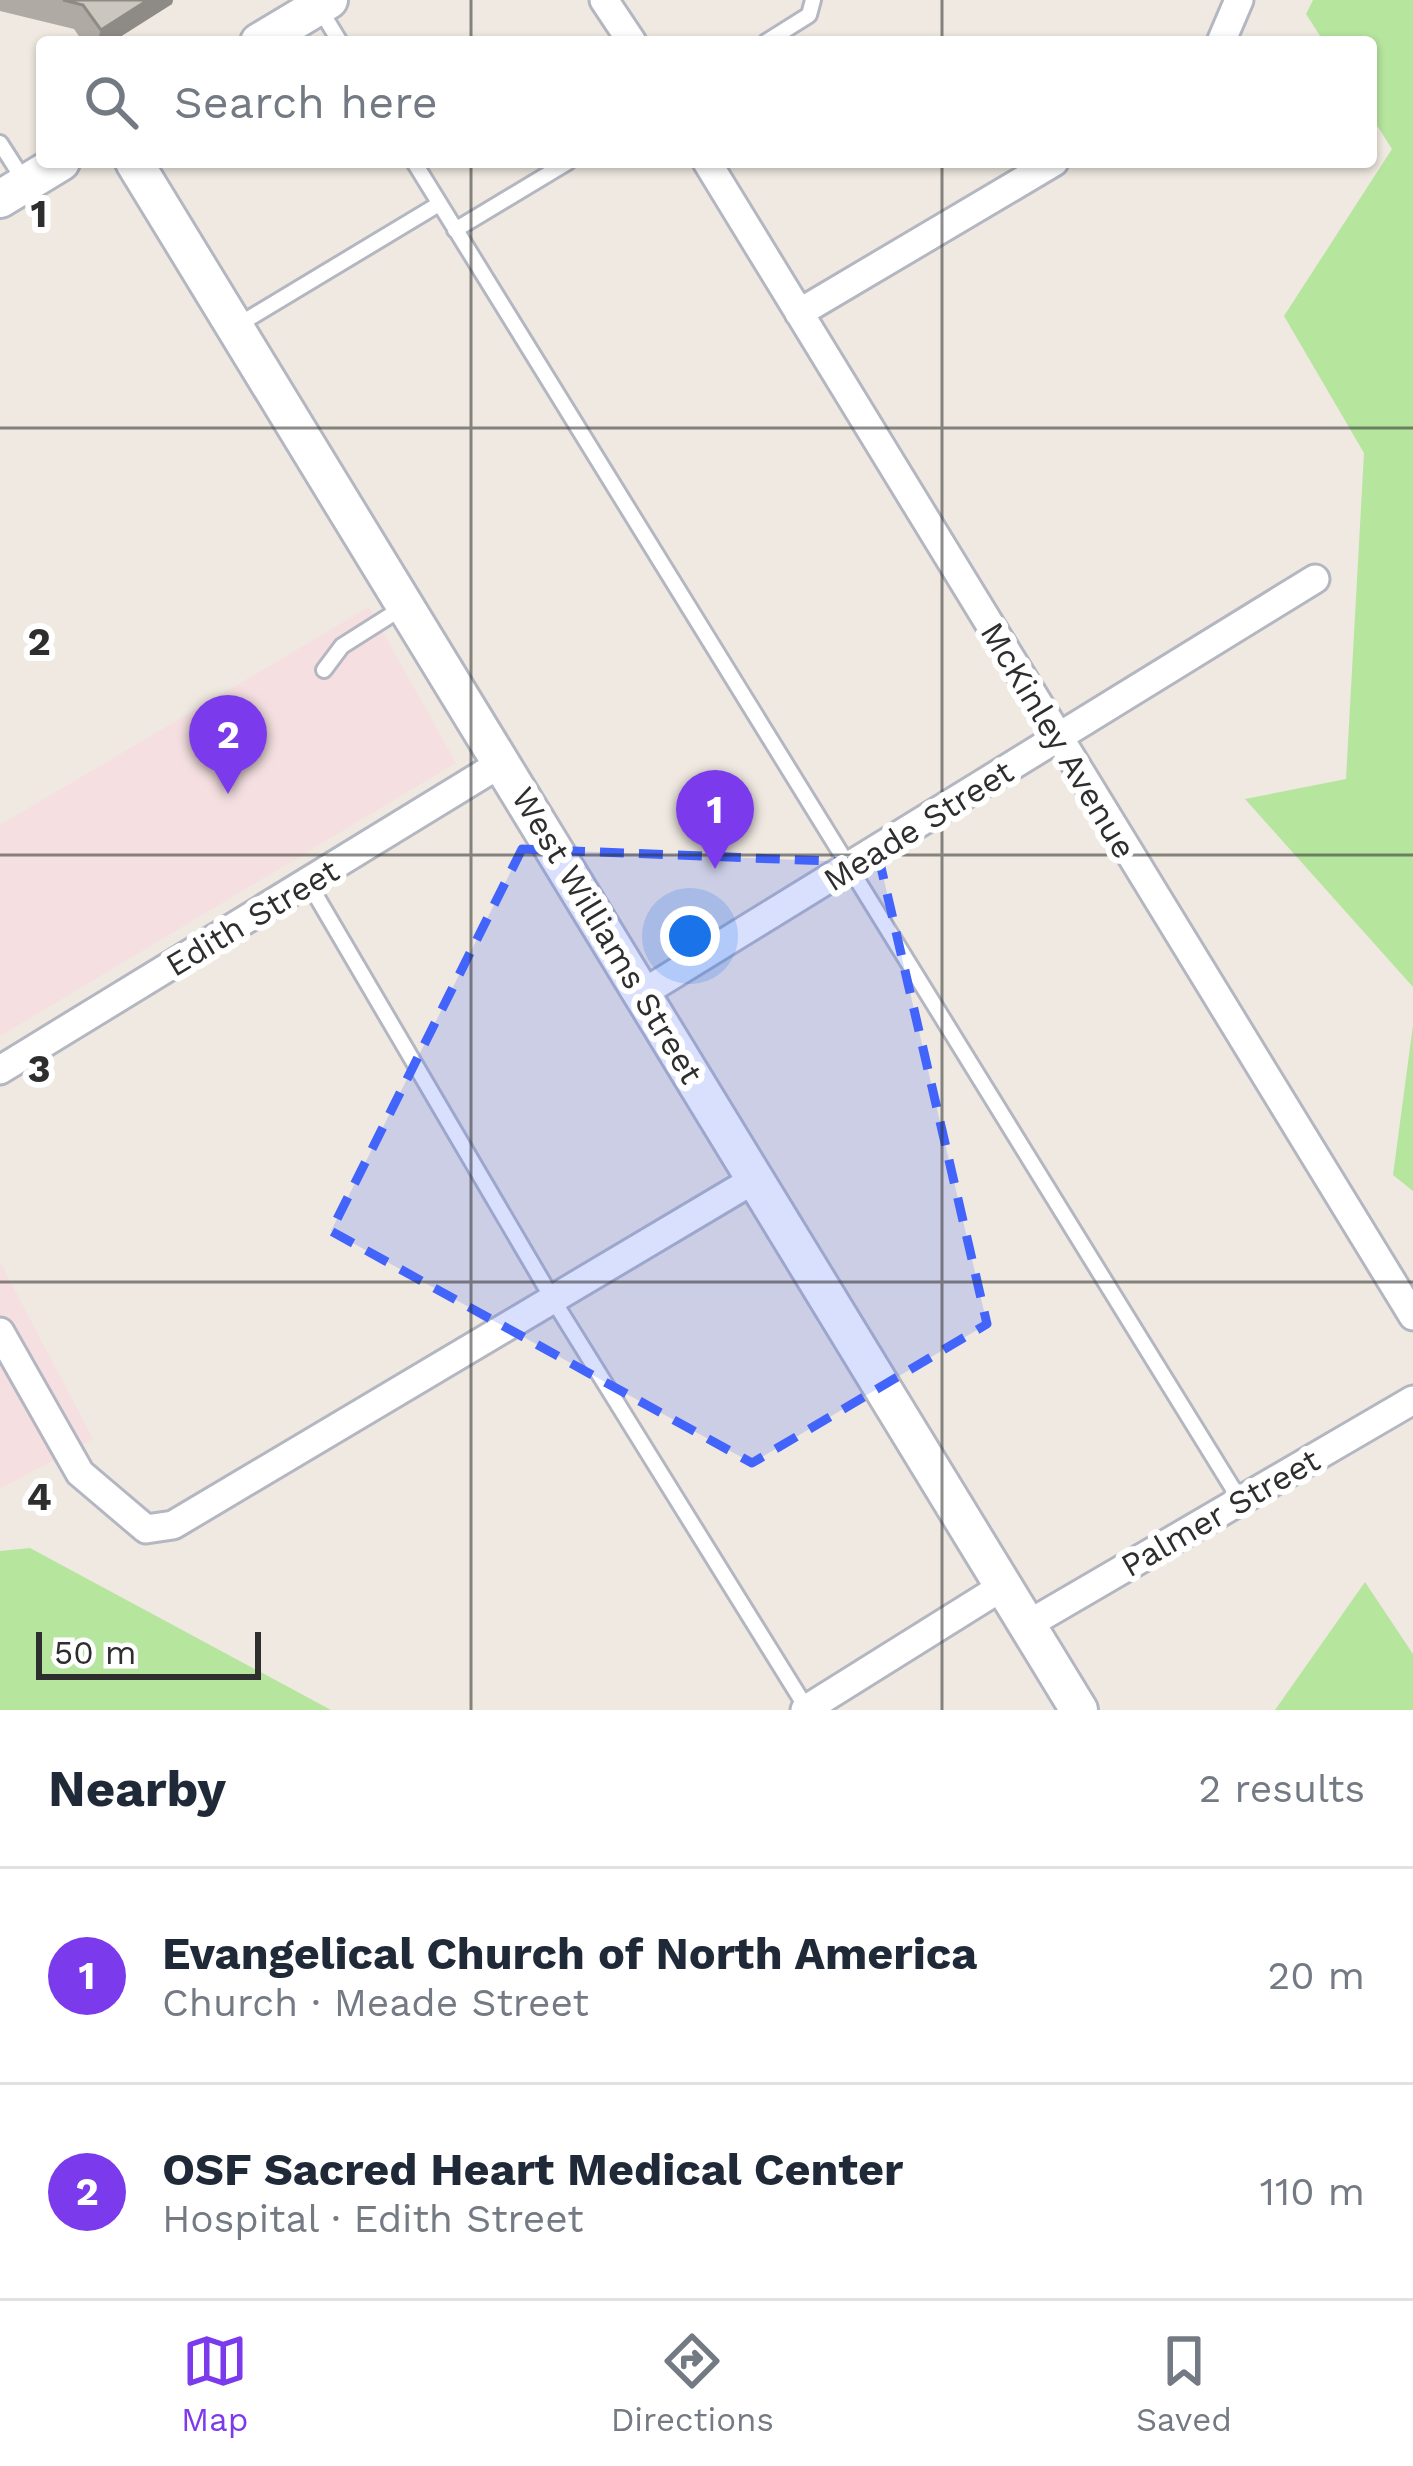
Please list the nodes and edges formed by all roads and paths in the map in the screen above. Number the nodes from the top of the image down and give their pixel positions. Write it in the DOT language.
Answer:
graph roads {
  1 [pos="604,0"];
  2 [pos="814,0"];
  3 [pos="1239,0"];
  4 [pos="323,3"];
  5 [pos="269,36"];
  6 [pos="337,36"];
  7 [pos="628,36"];
  8 [pos="775,36"];
  9 [pos="1224,36"];
  10 [pos="0,143"];
  11 [pos="51,168"];
  12 [pos="138,168"];
  13 [pos="417,168"];
  14 [pos="558,168"];
  15 [pos="711,168"];
  16 [pos="1044,168"];
  17 [pos="13,191"];
  18 [pos="439,204"];
  19 [pos="455,230"];
  20 [pos="799,313"];
  21 [pos="236,327"];
  22 [pos="1315,579"];
  23 [pos="406,605"];
  24 [pos="324,670"];
  25 [pos="1058,740"];
  26 [pos="503,762"];
  27 [pos="849,868"];
  28 [pos="308,883"];
  29 [pos="643,993"];
  30 [pos="0,1070"];
  31 [pos="755,1179"];
  32 [pos="556,1303"];
  33 [pos="1413,1316"];
  34 [pos="0,1333"];
  35 [pos="1413,1400"];
  36 [pos="1240,1501"];
  37 [pos="1005,1585"];
  38 [pos="1027,1625"];
  39 [pos="806,1709"];
  40 [pos="1078,1710"];
  1 -- 7 [label="street"];
  2 -- 8 [label="lane"];
  3 -- 9 [label="street"];
  4 -- 5 [label="street"];
  4 -- 6 [label="lane"];
  10 -- 17 [label="lane"];
  11 -- 17 [label="street"];
  12 -- 21 [label="street, West Williams Street"];
  13 -- 18 [label="lane"];
  14 -- 19 [label="lane"];
  15 -- 20 [label="street, McKinley Avenue"];
  16 -- 20 [label="street"];
  18 -- 19 [label="lane"];
  18 -- 21 [label="lane"];
  19 -- 27 [label="lane"];
  20 -- 25 [label="street, McKinley Avenue"];
  21 -- 23 [label="street, West Williams Street"];
  22 -- 25 [label="street, Meade Street"];
  23 -- 24 [label="lane"];
  23 -- 26 [label="street, West Williams Street"];
  25 -- 27 [label="street, Meade Street"];
  25 -- 33 [label="street, McKinley Avenue"];
  26 -- 28 [label="street, Edith Street"];
  26 -- 29 [label="street, West Williams Street"];
  27 -- 29 [label="street, Meade Street"];
  27 -- 36 [label="lane"];
  28 -- 30 [label="street, Edith Street"];
  28 -- 32 [label="lane"];
  29 -- 31 [label="street, West Williams Street"];
  31 -- 32 [label="street"];
  31 -- 37 [label="street, West Williams Street"];
  32 -- 34 [label="street"];
  32 -- 39 [label="lane"];
  35 -- 36 [label="street, Palmer Street"];
  36 -- 38 [label="street, Palmer Street"];
  37 -- 38 [label="street, West Williams Street"];
  37 -- 39 [label="street"];
  38 -- 40 [label="street, West Williams Street"];
}
